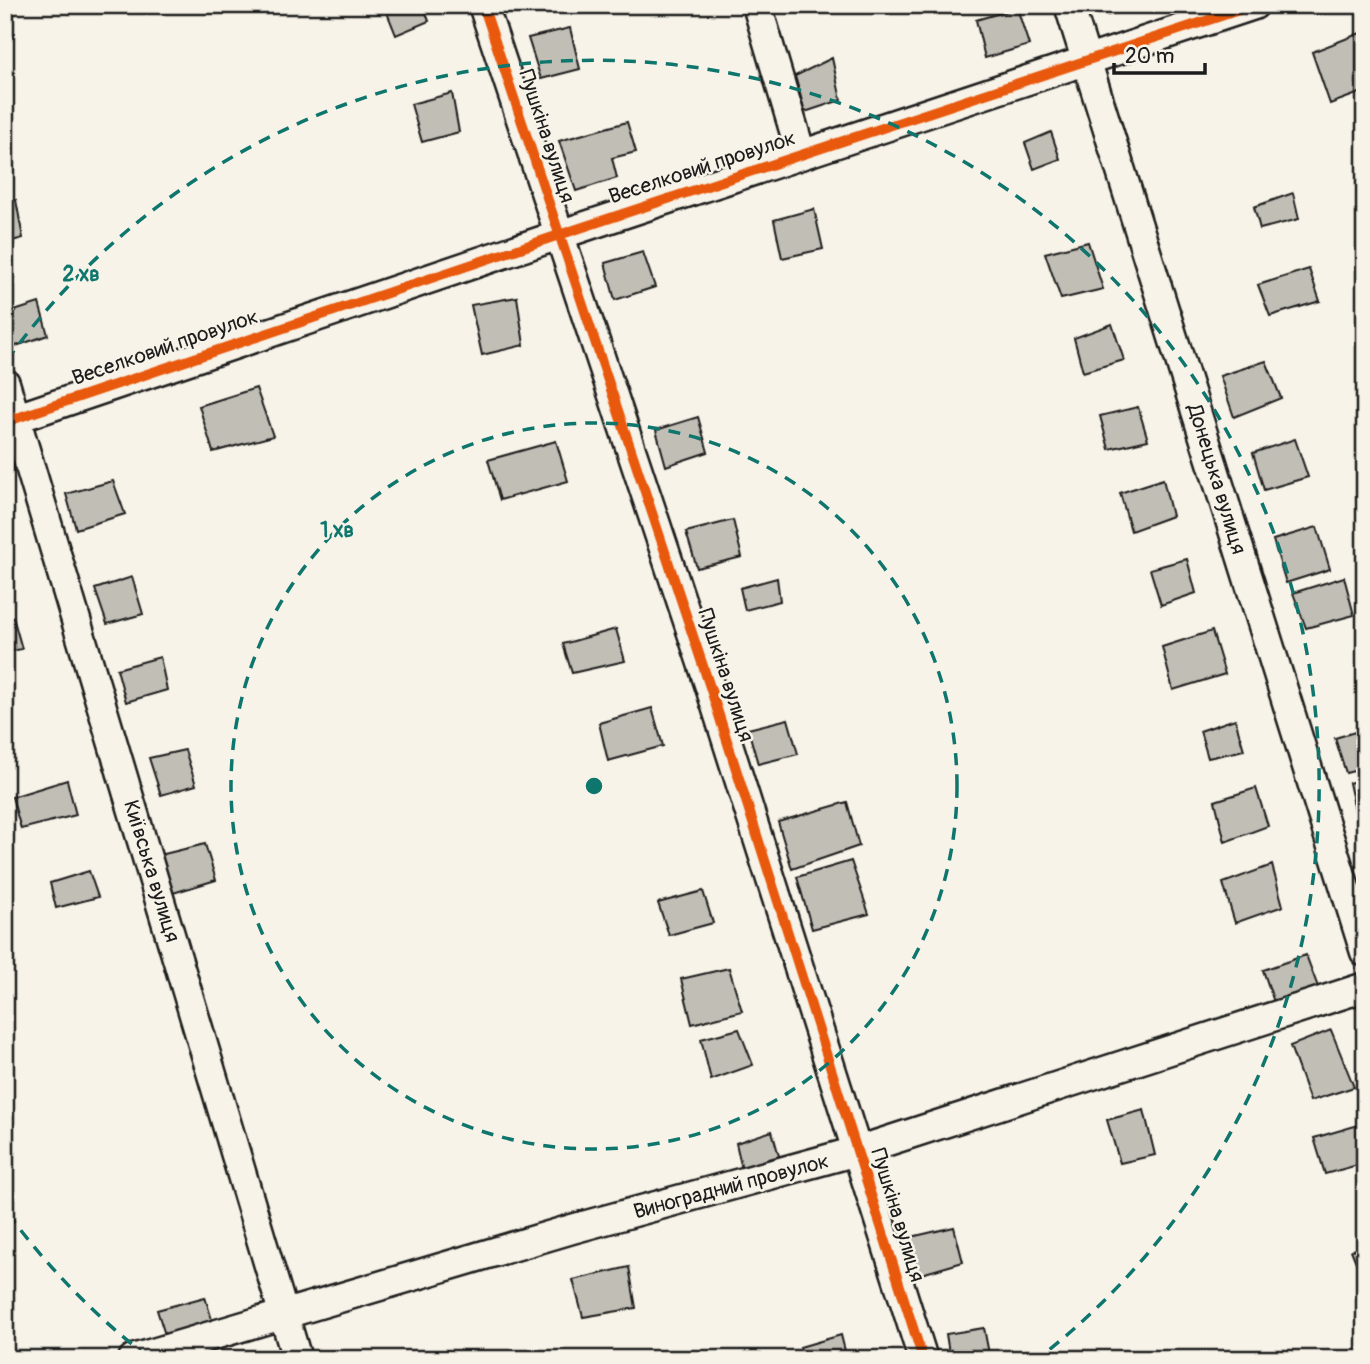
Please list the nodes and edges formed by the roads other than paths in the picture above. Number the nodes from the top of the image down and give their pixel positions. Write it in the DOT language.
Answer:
graph roads {
  1 [pos="483,5"];
  2 [pos="757,5"];
  3 [pos="1069,5"];
  4 [pos="1254,5"];
  5 [pos="1085,60"];
  6 [pos="801,154"];
  7 [pos="559,235"];
  8 [pos="5,383"];
  9 [pos="11,420"];
  10 [pos="1365,952"];
  11 [pos="1365,988"];
  12 [pos="858,1151"];
  13 [pos="284,1314"];
  14 [pos="134,1359"];
  15 [pos="297,1359"];
  16 [pos="923,1359"];
  1 -- 7 [label="street, Пушкіна вулиця"];
  2 -- 6 [label="street"];
  3 -- 5 [label="street, Донецька вулиця"];
  4 -- 5 [label="street, Веселковий провулок"];
  5 -- 6 [label="street, Веселковий провулок"];
  5 -- 10 [label="street, Донецька вулиця"];
  6 -- 7 [label="street, Веселковий провулок"];
  7 -- 9 [label="street, Веселковий провулок"];
  7 -- 12 [label="street, Пушкіна вулиця"];
  8 -- 9 [label="street, Київська вулиця"];
  9 -- 13 [label="street, Київська вулиця"];
  11 -- 12 [label="street, Виноградний провулок"];
  12 -- 13 [label="street, Виноградний провулок"];
  12 -- 16 [label="street, Пушкіна вулиця"];
  13 -- 14 [label="street, Виноградний провулок"];
  13 -- 15 [label="street, Київська вулиця"];
}
